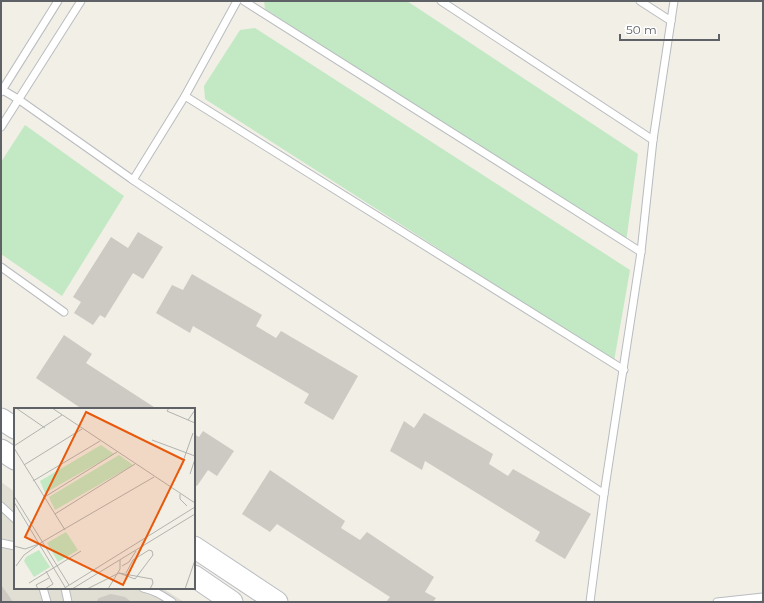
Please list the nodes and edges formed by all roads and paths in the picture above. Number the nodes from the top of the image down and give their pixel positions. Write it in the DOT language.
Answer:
graph roads {
  1 [pos="58,1"];
  2 [pos="81,1"];
  3 [pos="237,1"];
  4 [pos="244,1"];
  5 [pos="441,1"];
  6 [pos="640,1"];
  7 [pos="674,1"];
  8 [pos="672,21"];
  9 [pos="1,89"];
  10 [pos="185,96"];
  11 [pos="18,99"];
  12 [pos="1,127"];
  13 [pos="653,140"];
  14 [pos="133,180"];
  15 [pos="641,252"];
  16 [pos="1,267"];
  17 [pos="64,312"];
  18 [pos="624,370"];
  19 [pos="1,418"];
  20 [pos="14,427"];
  21 [pos="1,450"];
  22 [pos="14,458"];
  23 [pos="604,494"];
  24 [pos="1,506"];
  25 [pos="14,518"];
  26 [pos="1,543"];
  27 [pos="14,546"];
  28 [pos="195,548"];
  29 [pos="198,582"];
  30 [pos="43,589"];
  31 [pos="65,589"];
  32 [pos="150,589"];
  33 [pos="763,597"];
  34 [pos="47,602"];
  35 [pos="68,602"];
  36 [pos="172,602"];
  37 [pos="232,602"];
  38 [pos="277,602"];
  39 [pos="590,602"];
  40 [pos="717,602"];
  1 -- 9 [label="lane"];
  2 -- 11 [label="lane"];
  3 -- 10 [label="lane"];
  4 -- 15 [label="lane"];
  5 -- 13 [label="lane"];
  6 -- 8 [label="lane"];
  7 -- 8 [label="lane"];
  8 -- 13 [label="lane"];
  9 -- 11 [label="lane"];
  10 -- 14 [label="lane"];
  10 -- 18 [label="lane"];
  11 -- 12 [label="lane"];
  11 -- 14 [label="lane"];
  13 -- 15 [label="lane"];
  14 -- 23 [label="lane"];
  15 -- 18 [label="lane"];
  16 -- 17 [label="lane"];
  18 -- 23 [label="lane"];
  19 -- 20 [label="main road"];
  21 -- 22 [label="main road"];
  23 -- 39 [label="lane"];
  24 -- 25 [label="lane"];
  26 -- 27 [label="lane"];
  28 -- 38 [label="main road"];
  29 -- 37 [label="main road"];
  30 -- 34 [label="lane"];
  31 -- 35 [label="lane"];
  32 -- 36 [label="lane"];
  33 -- 40 [label="lane"];
}
